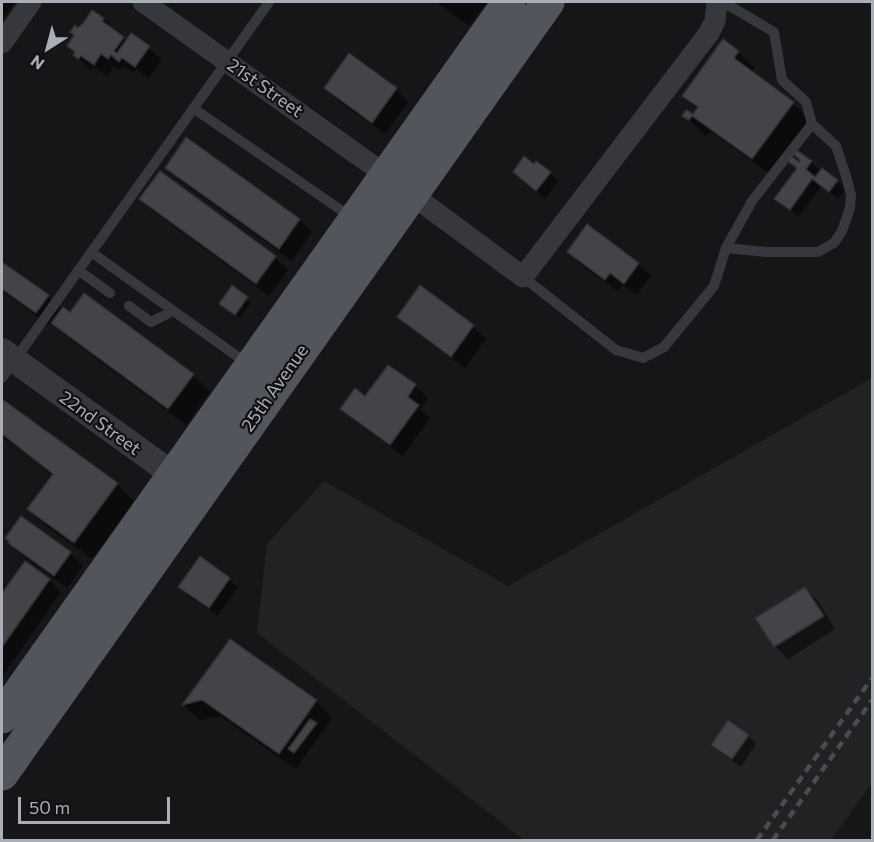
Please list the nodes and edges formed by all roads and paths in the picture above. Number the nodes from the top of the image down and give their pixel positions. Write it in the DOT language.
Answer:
graph roads {
  1 [pos="31,2"];
  2 [pos="143,2"];
  3 [pos="269,2"];
  4 [pos="509,2"];
  5 [pos="548,2"];
  6 [pos="717,2"];
  7 [pos="723,2"];
  8 [pos="2,43"];
  9 [pos="226,61"];
  10 [pos="193,108"];
  11 [pos="812,124"];
  12 [pos="399,184"];
  13 [pos="354,220"];
  14 [pos="726,248"];
  15 [pos="91,252"];
  16 [pos="78,270"];
  17 [pos="523,277"];
  18 [pos="110,293"];
  19 [pos="129,306"];
  20 [pos="173,311"];
  21 [pos="6,363"];
  22 [pos="250,366"];
  23 [pos="173,475"];
  24 [pos="200,494"];
  25 [pos="2,717"];
  26 [pos="2,774"];
  1 -- 8 [label="street"];
  2 -- 9 [label="street, 21st Street"];
  3 -- 9 [label="lane"];
  4 -- 12 [label="main road, 25th Avenue"];
  5 -- 12 [label="main road, 25th Avenue"];
  6 -- 17 [label="street"];
  7 -- 11 [label="lane"];
  9 -- 10 [label="lane"];
  9 -- 12 [label="street, 21st Street"];
  10 -- 13 [label="lane"];
  10 -- 15 [label="lane"];
  11 -- 14 [label="lane"];
  11 -- 14 [label="lane"];
  12 -- 13 [label="main road, 25th Avenue"];
  12 -- 17 [label="street, 21st Street"];
  12 -- 24 [label="main road, 25th Avenue"];
  13 -- 22 [label="main road, 25th Avenue"];
  14 -- 17 [label="lane"];
  15 -- 16 [label="lane"];
  15 -- 20 [label="lane"];
  16 -- 18 [label="lane"];
  16 -- 21 [label="lane"];
  19 -- 20 [label="lane"];
  20 -- 22 [label="lane"];
  21 -- 23 [label="street, 22nd Street"];
  22 -- 23 [label="main road, 25th Avenue"];
  23 -- 24 [label="street, 22nd Street"];
  23 -- 25 [label="main road, 25th Avenue"];
  24 -- 26 [label="main road, 25th Avenue"];
}
